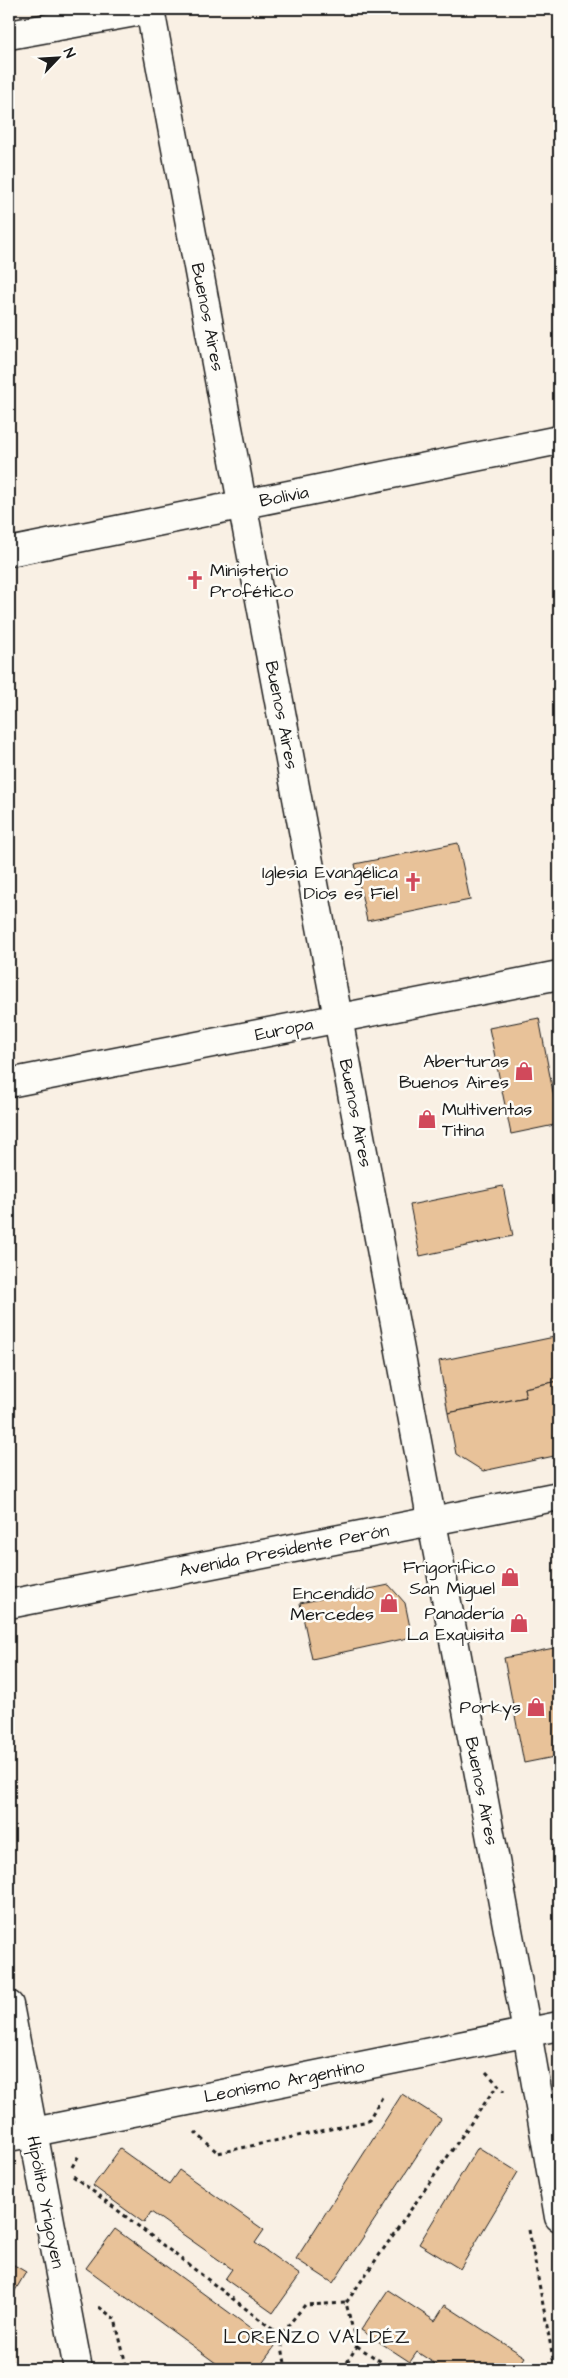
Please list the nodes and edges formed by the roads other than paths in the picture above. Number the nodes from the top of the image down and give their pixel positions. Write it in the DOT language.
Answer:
graph roads {
  1 [pos="151,9"];
  2 [pos="9,35"];
  3 [pos="559,440"];
  4 [pos="243,504"];
  5 [pos="9,552"];
  6 [pos="559,976"];
  7 [pos="338,1019"];
  8 [pos="9,1083"];
  9 [pos="559,1496"];
  10 [pos="432,1521"];
  11 [pos="9,1604"];
  12 [pos="9,2006"];
  13 [pos="559,2026"];
  14 [pos="527,2032"];
  15 [pos="21,2135"];
  16 [pos="559,2217"];
  17 [pos="78,2369"];
  1 -- 2 [label="street"];
  1 -- 4 [label="street, Buenos Aires"];
  3 -- 4 [label="street, Bolivia"];
  4 -- 5 [label="street, Bolivia"];
  4 -- 7 [label="street, Buenos Aires"];
  6 -- 7 [label="street, Europa"];
  7 -- 8 [label="street, Europa"];
  7 -- 10 [label="street, Buenos Aires"];
  9 -- 10 [label="street, Avenida Presidente Perón"];
  10 -- 11 [label="street, Avenida Presidente Perón"];
  10 -- 14 [label="street, Buenos Aires"];
  12 -- 15 [label="street, Hipólito Yrigoyen"];
  13 -- 14 [label="street, Leonismo Argentino"];
  14 -- 15 [label="street, Leonismo Argentino"];
  14 -- 16 [label="street, Buenos Aires"];
  15 -- 17 [label="street, Hipólito Yrigoyen"];
}
